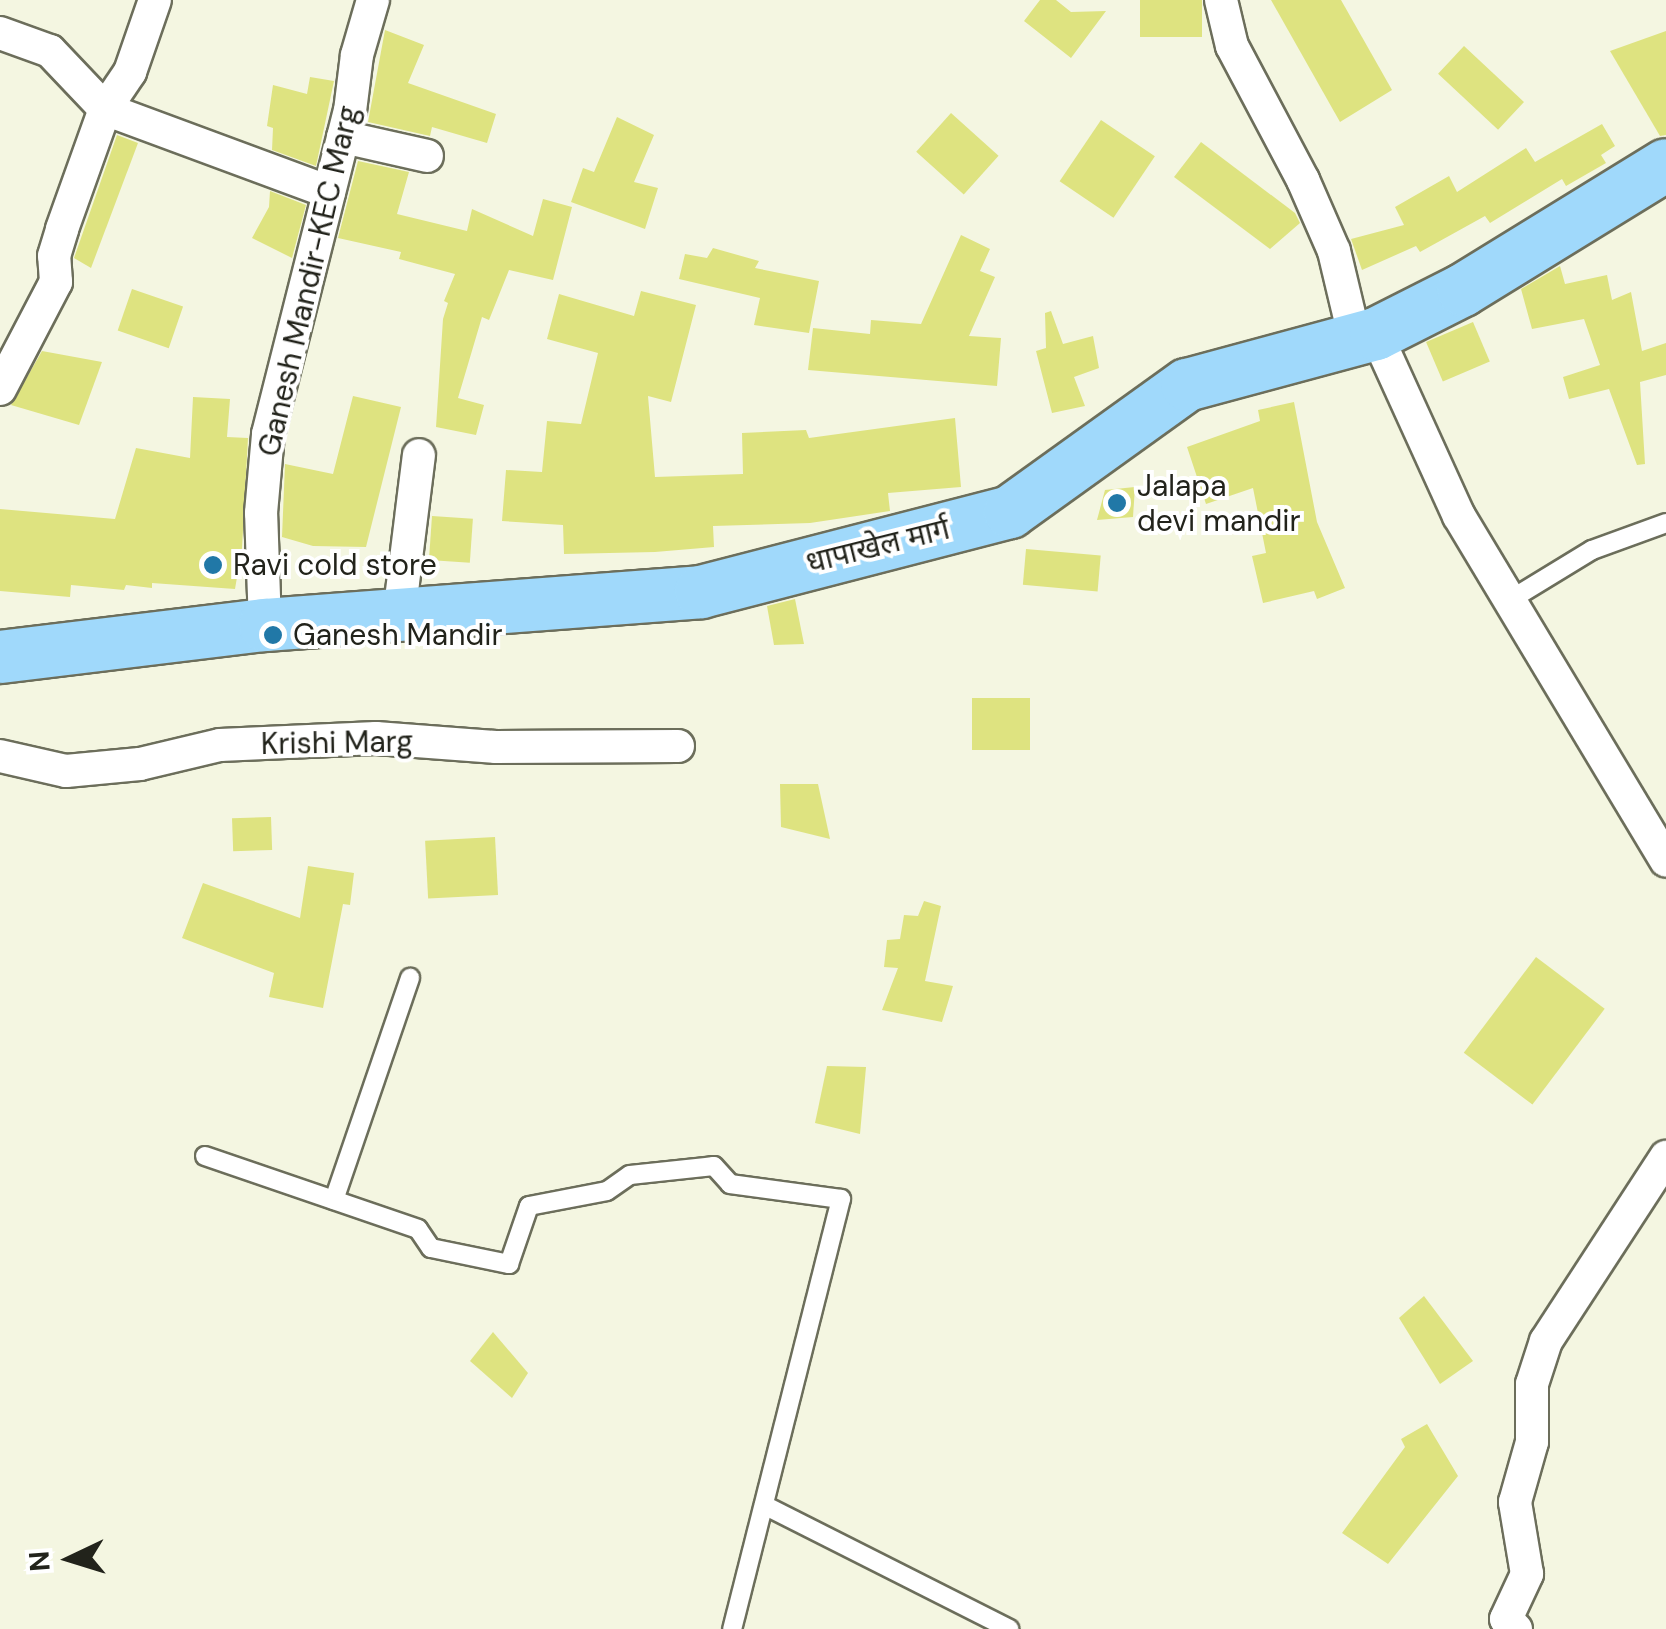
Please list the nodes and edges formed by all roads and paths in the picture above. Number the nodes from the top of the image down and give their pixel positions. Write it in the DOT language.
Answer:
graph roads {
  1 [pos="156,0"];
  2 [pos="373,0"];
  3 [pos="1221,0"];
  4 [pos="0,33"];
  5 [pos="106,109"];
  6 [pos="343,137"];
  7 [pos="427,156"];
  8 [pos="1666,164"];
  9 [pos="329,192"];
  10 [pos="1366,339"];
  11 [pos="0,389"];
  12 [pos="419,455"];
  13 [pos="1666,524"];
  14 [pos="1510,600"];
  15 [pos="399,615"];
  16 [pos="265,625"];
  17 [pos="0,657"];
  18 [pos="678,746"];
  19 [pos="0,756"];
  20 [pos="1666,861"];
  21 [pos="410,978"];
  22 [pos="205,1156"];
  23 [pos="1666,1157"];
  24 [pos="334,1200"];
  25 [pos="764,1505"];
  26 [pos="1508,1625"];
  27 [pos="732,1629"];
  28 [pos="1008,1629"];
  1 -- 5 [label="street"];
  2 -- 6 [label="street, Ganesh Mandir-KEC Marg"];
  3 -- 10 [label="street"];
  4 -- 5 [label="street"];
  5 -- 9 [label="street"];
  5 -- 11 [label="street"];
  6 -- 7 [label="street"];
  6 -- 9 [label="street, Ganesh Mandir-KEC Marg"];
  8 -- 10 [label="main road, धापाखेल मार्ग"];
  9 -- 16 [label="street, Ganesh Mandir-KEC Marg"];
  10 -- 14 [label="street"];
  10 -- 15 [label="main road, धापाखेल मार्ग"];
  12 -- 15 [label="street"];
  13 -- 14 [label="lane"];
  14 -- 20 [label="street"];
  15 -- 16 [label="main road, धापाखेल मार्ग"];
  16 -- 17 [label="main road, धापाखेल मार्ग"];
  18 -- 19 [label="street, Krishi Marg"];
  21 -- 24 [label="lane"];
  22 -- 24 [label="lane"];
  23 -- 26 [label="street"];
  24 -- 25 [label="lane"];
  25 -- 27 [label="lane"];
  25 -- 28 [label="lane"];
}
